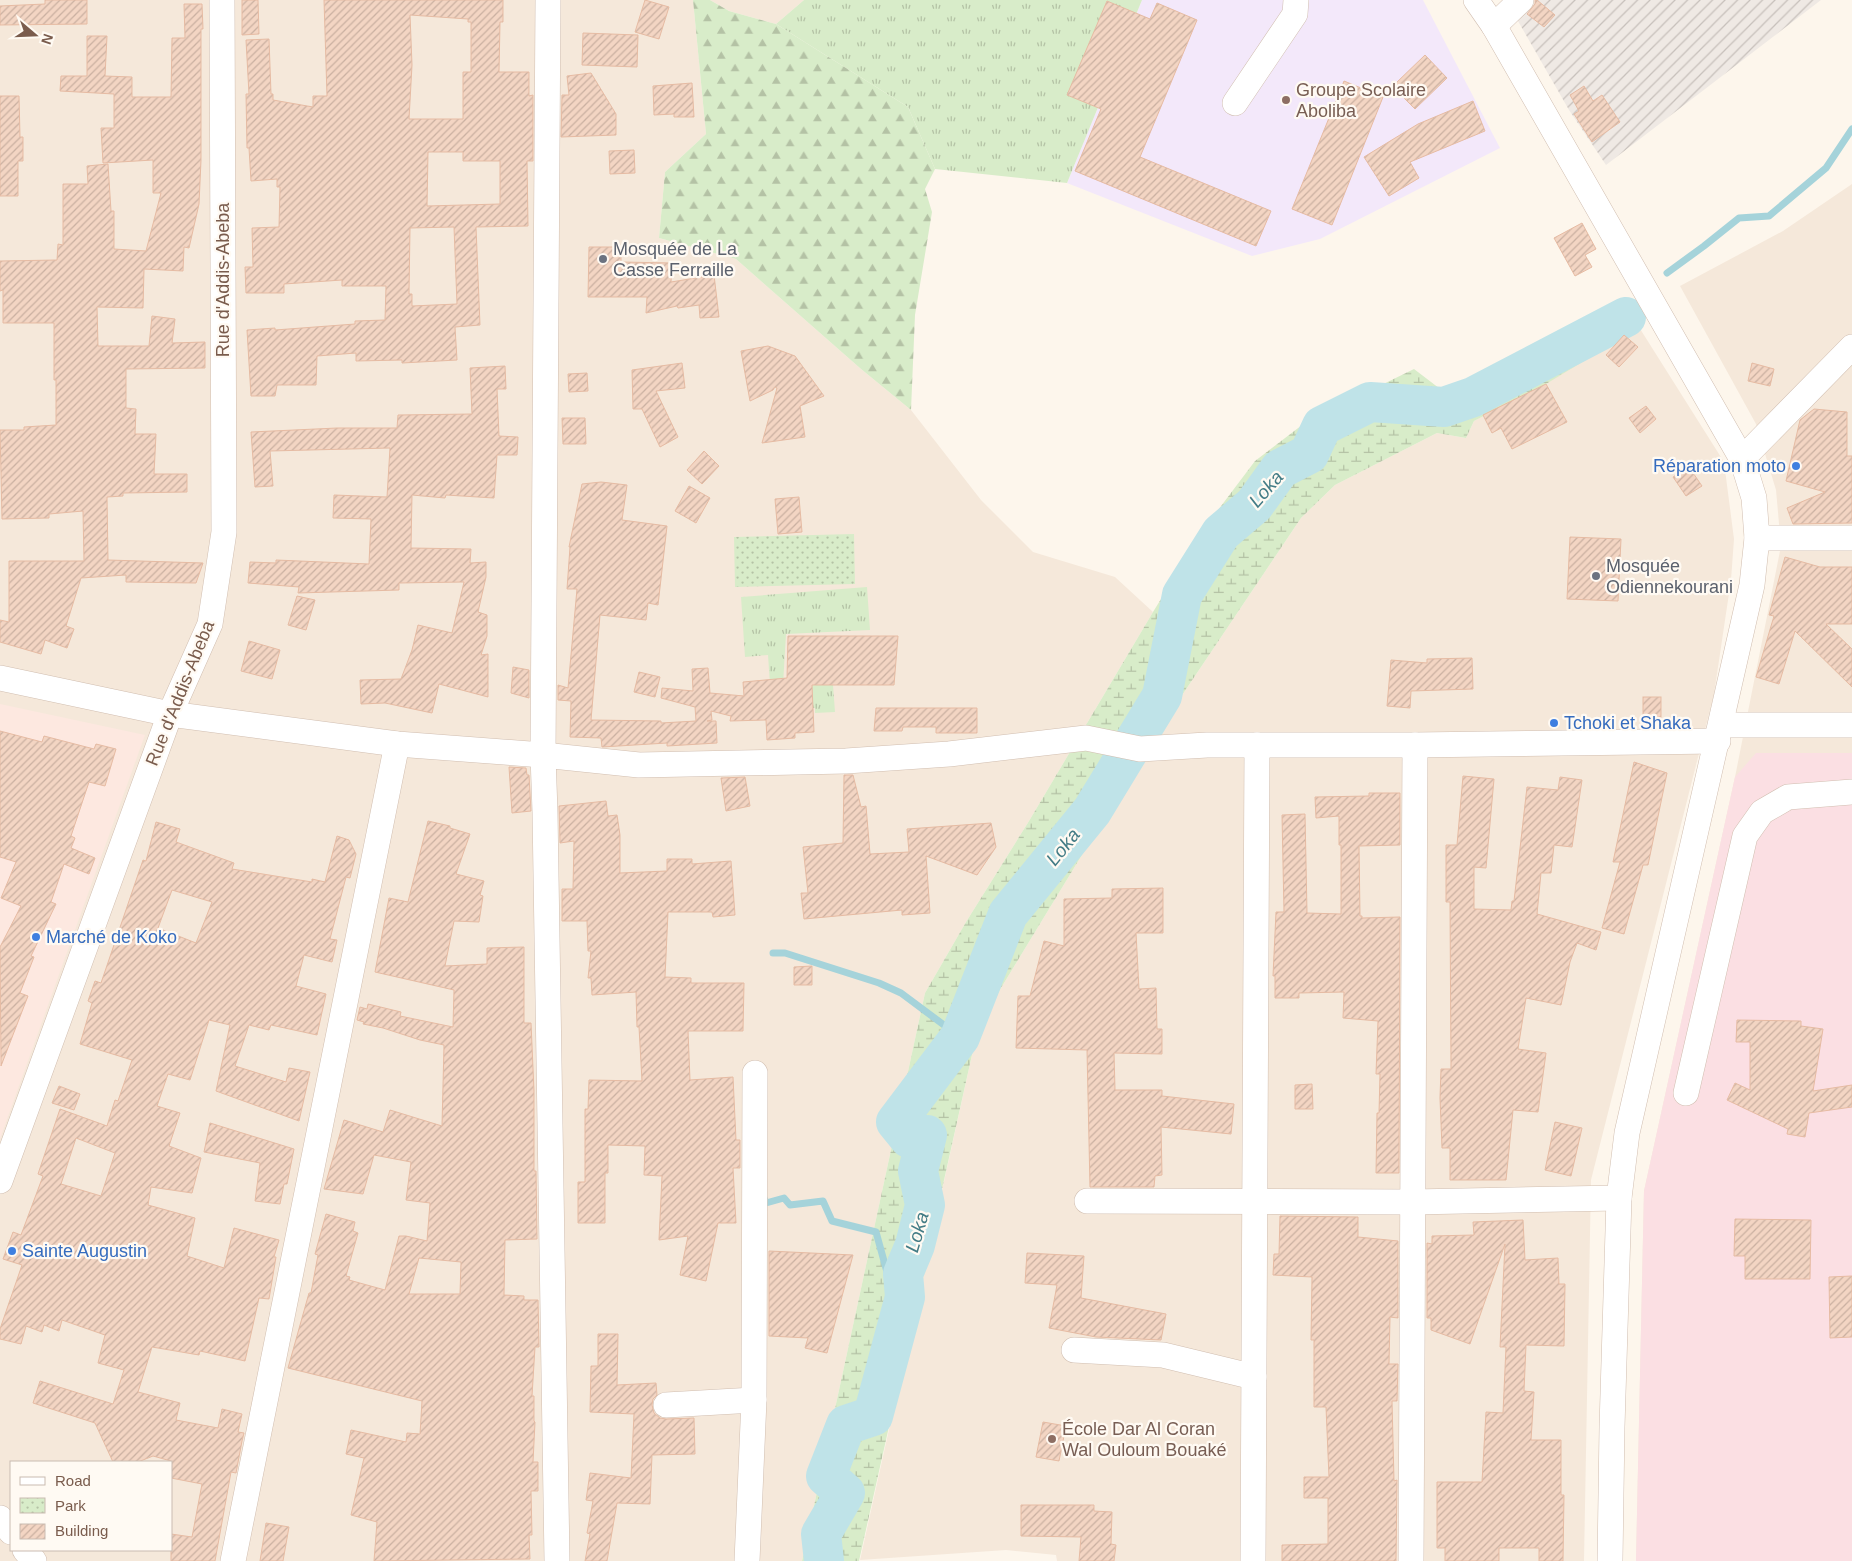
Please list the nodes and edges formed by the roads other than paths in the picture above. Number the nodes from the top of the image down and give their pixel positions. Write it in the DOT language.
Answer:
graph roads {
  1 [pos="222,0"];
  2 [pos="548,0"];
  3 [pos="1296,0"];
  4 [pos="1476,0"];
  5 [pos="1521,0"];
  6 [pos="1494,26"];
  7 [pos="1235,103"];
  8 [pos="1852,347"];
  9 [pos="1841,368"];
  10 [pos="1742,459"];
  11 [pos="1757,538"];
  12 [pos="1852,538"];
  13 [pos="0,678"];
  14 [pos="170,714"];
  15 [pos="1852,725"];
  16 [pos="1719,733"];
  17 [pos="397,744"];
  18 [pos="1257,745"];
  19 [pos="1415,745"];
  20 [pos="543,755"];
  21 [pos="1852,792"];
  22 [pos="755,1073"];
  23 [pos="1686,1093"];
  24 [pos="0,1181"];
  25 [pos="1618,1198"];
  26 [pos="1087,1201"];
  27 [pos="1255,1202"];
  28 [pos="1413,1202"];
  29 [pos="1074,1350"];
  30 [pos="1254,1377"];
  31 [pos="754,1400"];
  32 [pos="666,1405"];
  33 [pos="0,1518"];
  34 [pos="10,1531"];
  35 [pos="233,1561"];
  36 [pos="557,1561"];
  37 [pos="747,1561"];
  38 [pos="1253,1561"];
  39 [pos="1411,1561"];
  40 [pos="1610,1561"];
  1 -- 14 [label="street, Rue d'Addis-Abeba"];
  2 -- 20 [label="street"];
  3 -- 7 [label="street"];
  4 -- 6 [label="street"];
  5 -- 6 [label="street"];
  6 -- 10 [label="street"];
  8 -- 9 [label="street"];
  9 -- 10 [label="street"];
  10 -- 11 [label="street"];
  11 -- 12 [label="street"];
  11 -- 16 [label="street"];
  13 -- 14 [label="street"];
  14 -- 17 [label="street"];
  14 -- 24 [label="street, Rue d'Addis-Abeba"];
  15 -- 16 [label="street"];
  16 -- 19 [label="street"];
  16 -- 25 [label="street"];
  17 -- 20 [label="street"];
  17 -- 35 [label="street"];
  18 -- 19 [label="street"];
  18 -- 20 [label="street"];
  18 -- 27 [label="street"];
  19 -- 28 [label="street"];
  20 -- 36 [label="street"];
  21 -- 23 [label="street"];
  22 -- 31 [label="street"];
  25 -- 28 [label="street"];
  25 -- 40 [label="street"];
  26 -- 27 [label="street"];
  27 -- 28 [label="street"];
  27 -- 30 [label="street"];
  28 -- 39 [label="street"];
  29 -- 30 [label="street"];
  30 -- 38 [label="street"];
  31 -- 32 [label="street"];
  31 -- 37 [label="street"];
  33 -- 34 [label="street"];
}
